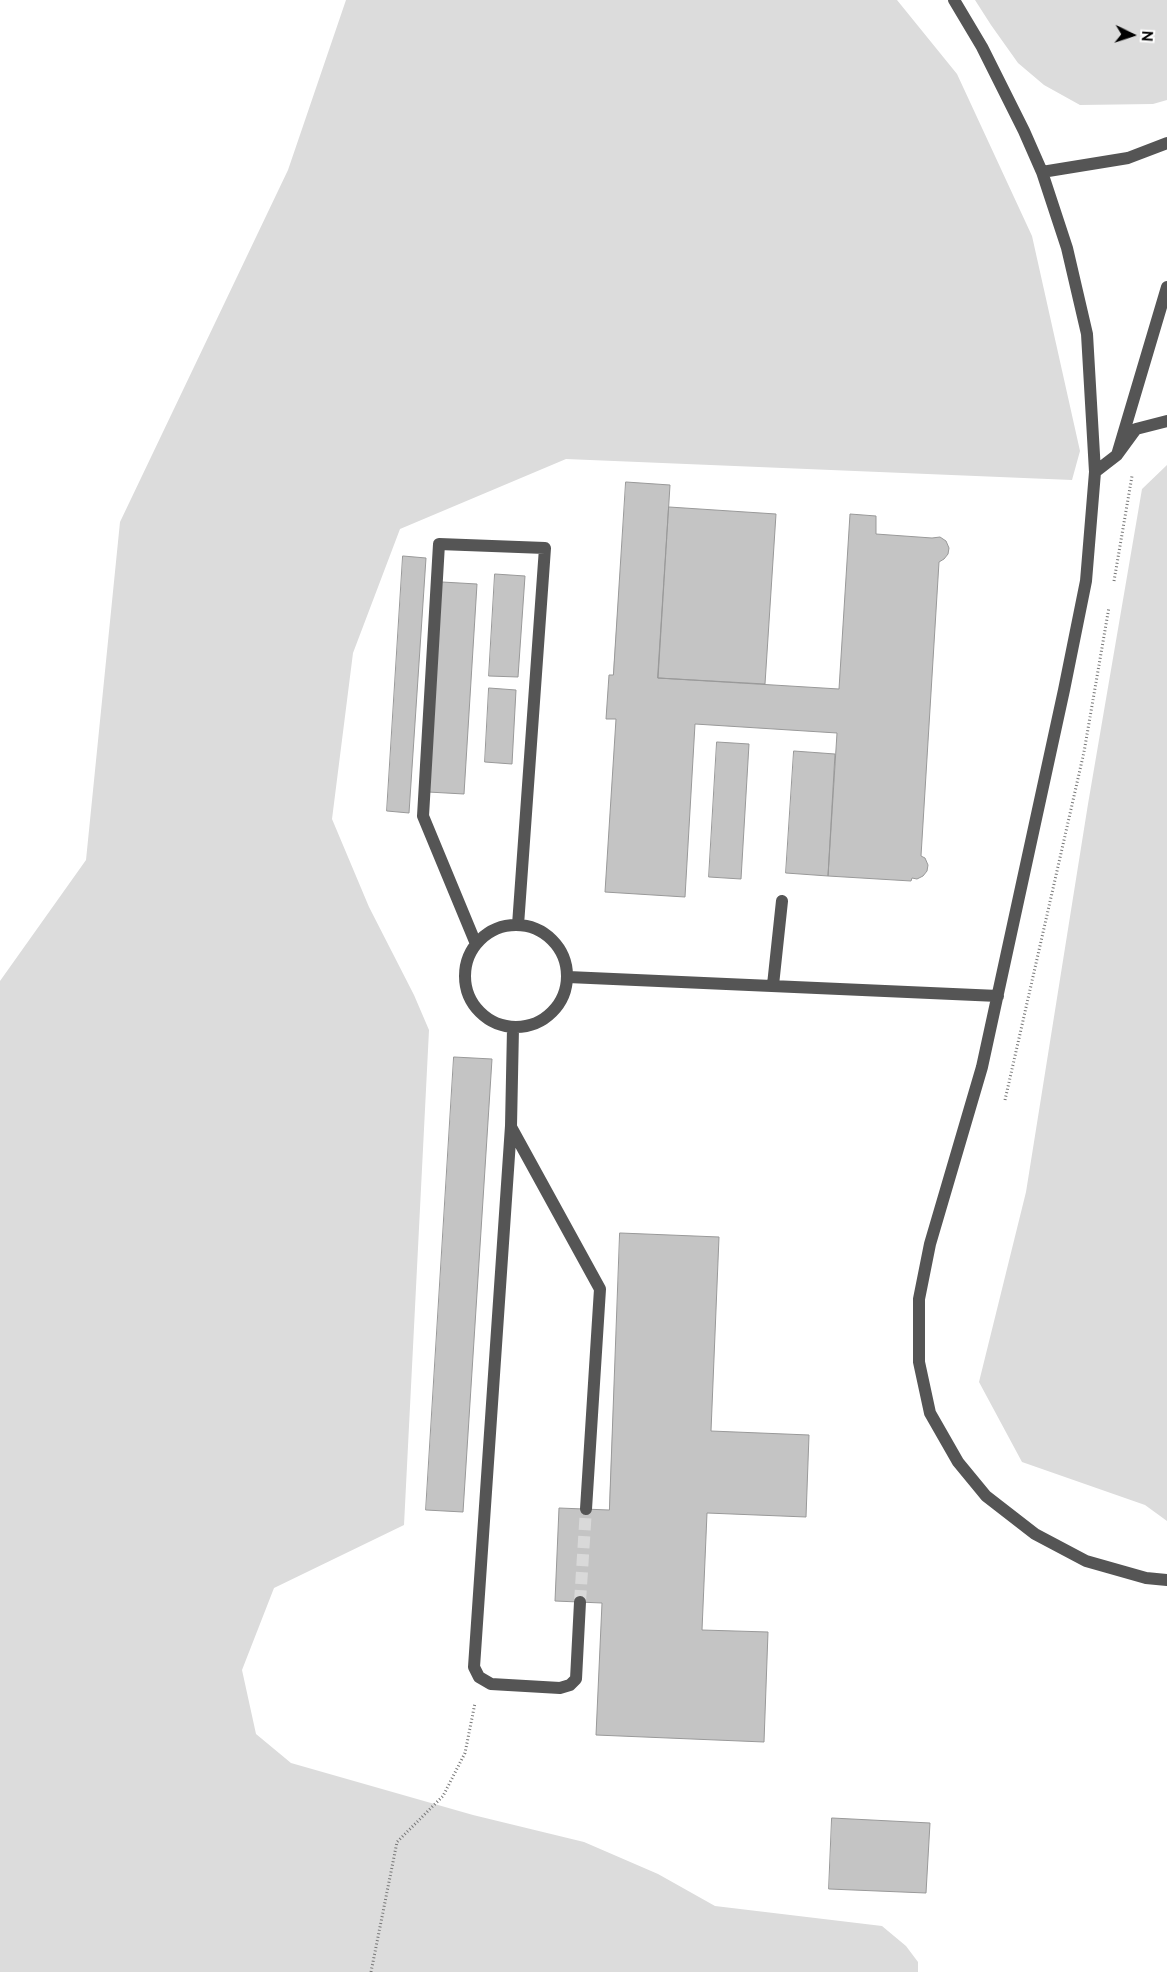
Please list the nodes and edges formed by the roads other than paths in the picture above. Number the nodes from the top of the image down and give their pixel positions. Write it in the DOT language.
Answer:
graph roads {
  1 [pos="954,0"];
  2 [pos="1167,143"];
  3 [pos="1042,172"];
  4 [pos="1167,287"];
  5 [pos="1167,421"];
  6 [pos="1117,455"];
  7 [pos="1095,472"];
  8 [pos="782,901"];
  9 [pos="518,924"];
  10 [pos="476,944"];
  11 [pos="568,977"];
  12 [pos="773,985"];
  13 [pos="998,996"];
  14 [pos="513,1028"];
  15 [pos="511,1126"];
  16 [pos="586,1509"];
  17 [pos="1167,1580"];
  18 [pos="580,1602"];
  1 -- 3 [label="street"];
  2 -- 3 [label="street"];
  3 -- 7 [label="street"];
  4 -- 6 [label="street"];
  5 -- 6 [label="street"];
  6 -- 7 [label="street"];
  7 -- 13 [label="street"];
  8 -- 12 [label="street"];
  9 -- 10 [label="street"];
  9 -- 10 [label="street"];
  9 -- 11 [label="street"];
  10 -- 14 [label="street"];
  11 -- 12 [label="street"];
  11 -- 14 [label="street"];
  12 -- 13 [label="street"];
  13 -- 17 [label="street"];
  14 -- 15 [label="street"];
  15 -- 16 [label="street"];
  15 -- 18 [label="street"];
}
